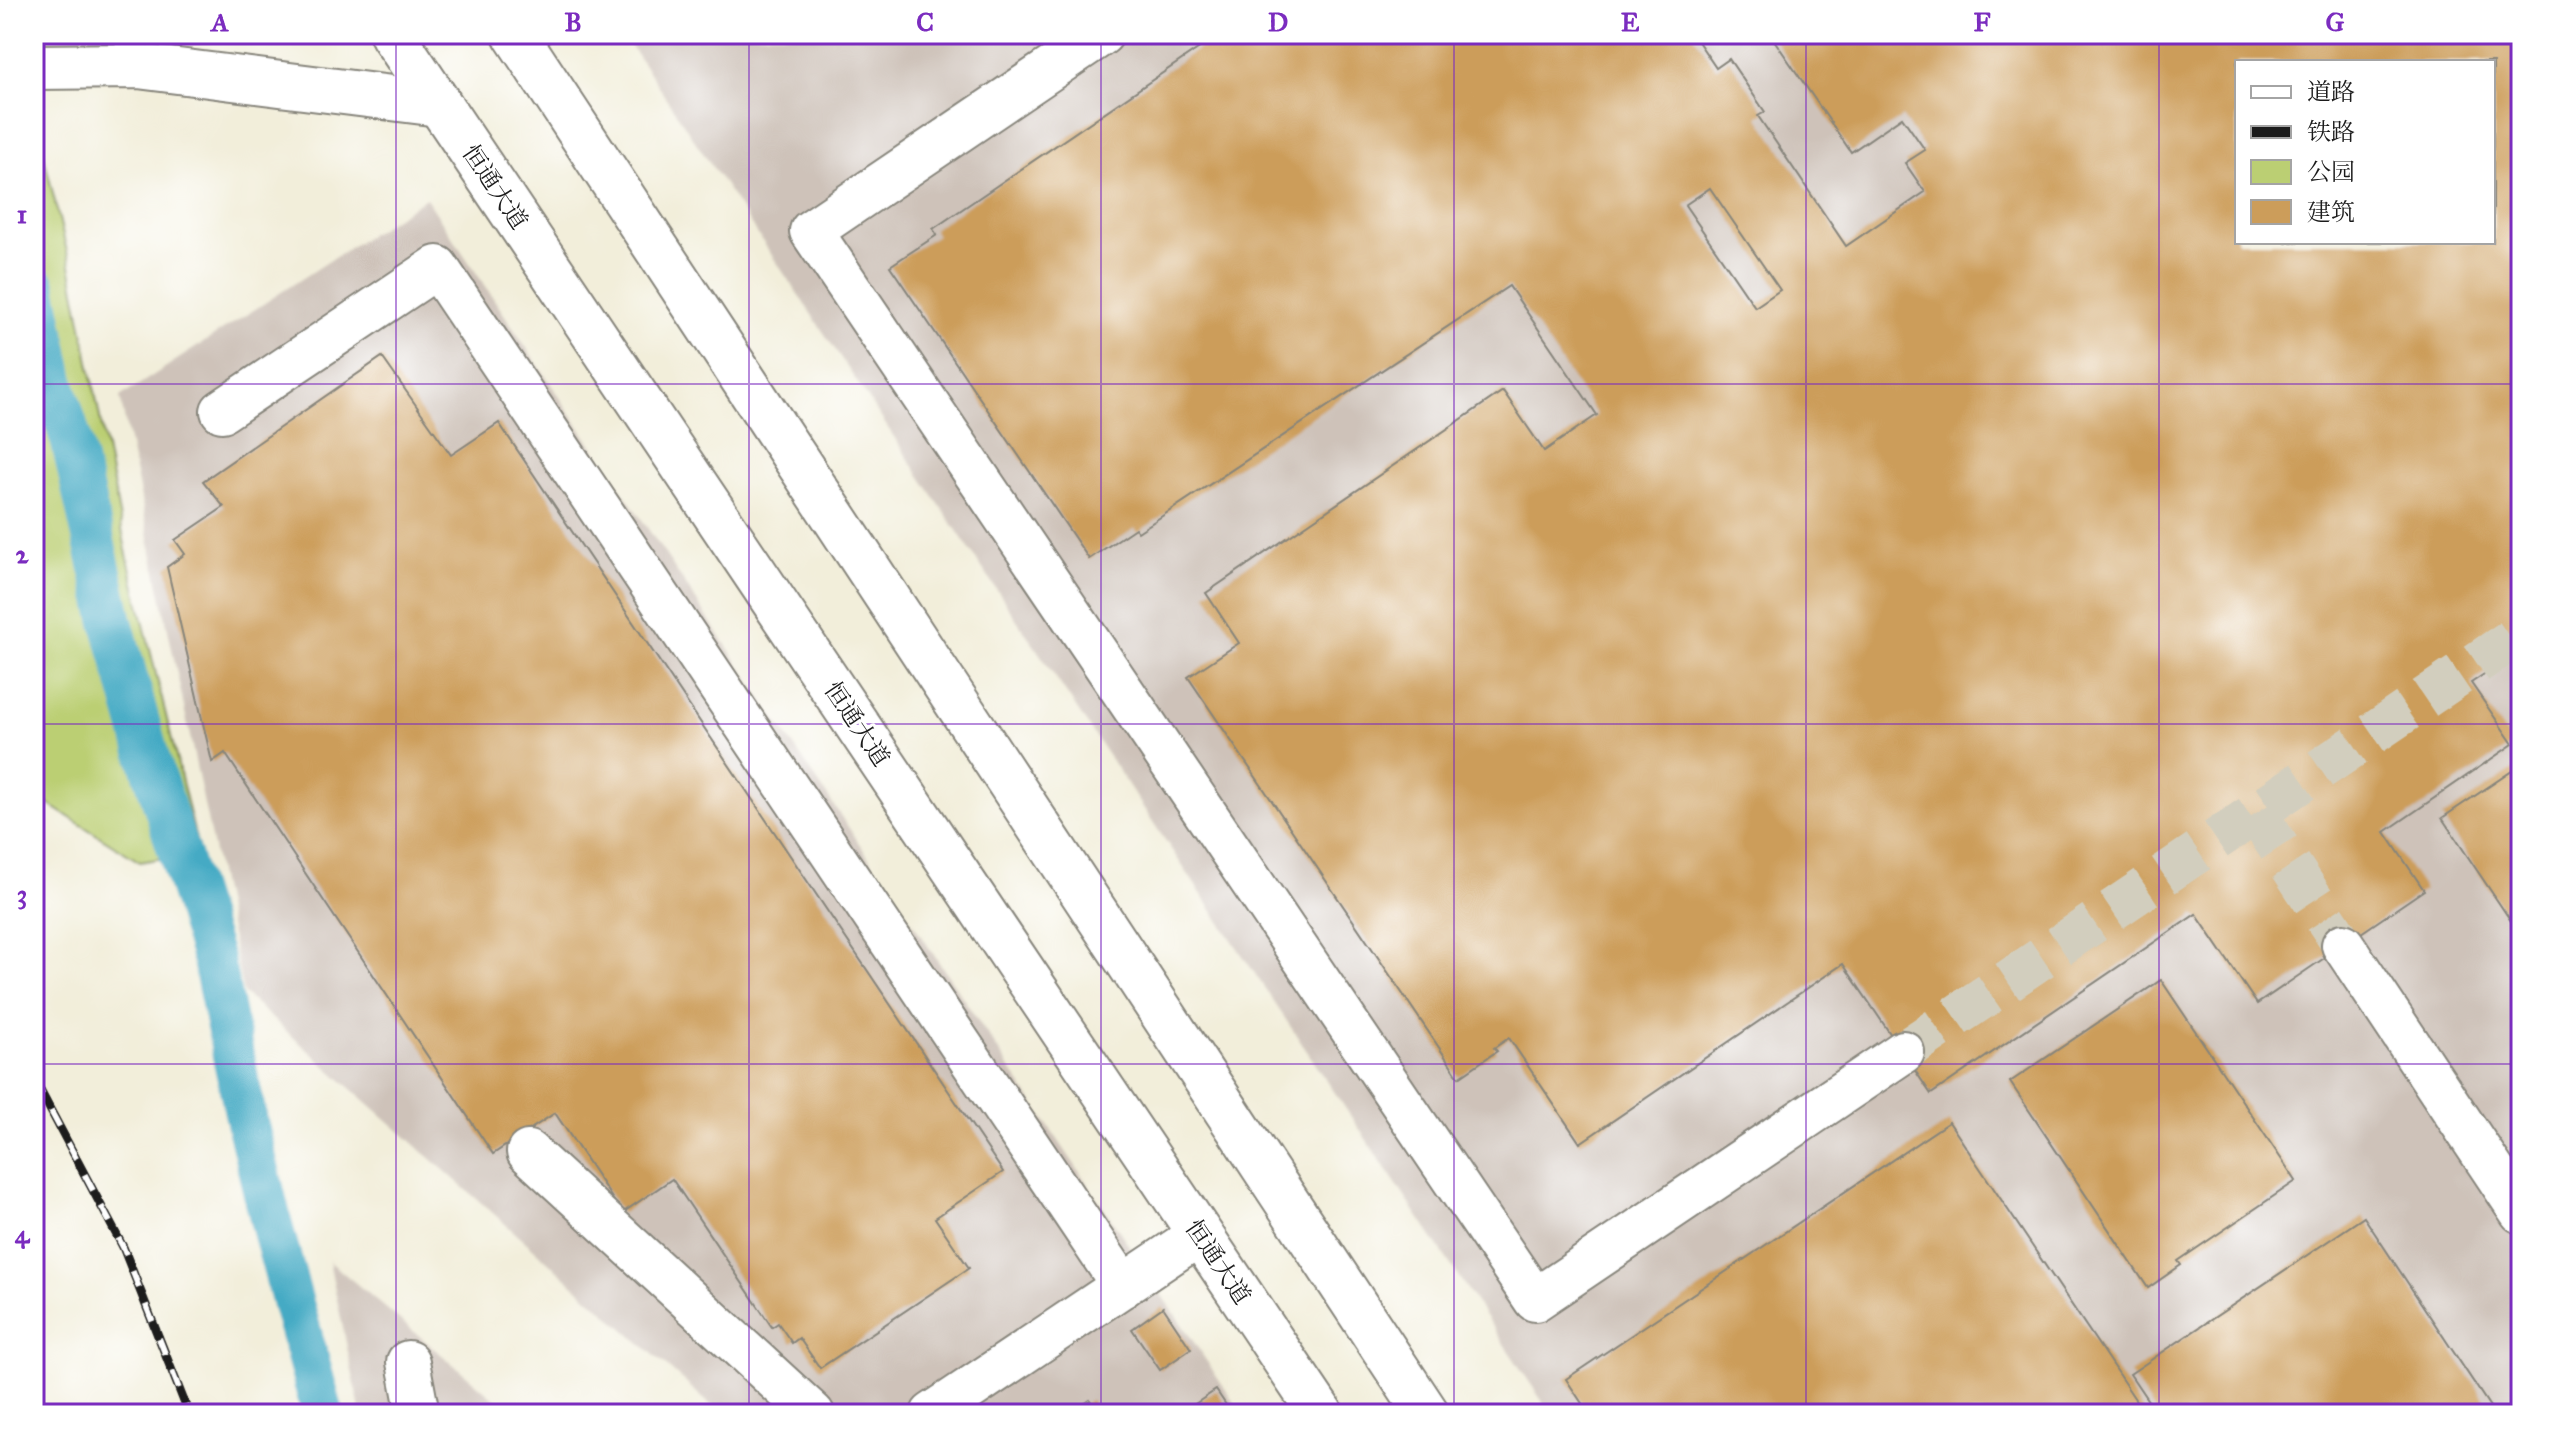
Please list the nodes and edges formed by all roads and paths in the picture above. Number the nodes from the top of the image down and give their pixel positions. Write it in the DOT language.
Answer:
graph roads {
  1 [pos="392,34"];
  2 [pos="515,34"];
  3 [pos="1102,34"];
  4 [pos="34,67"];
  5 [pos="439,104"];
  6 [pos="222,411"];
  7 [pos="2343,945"];
  8 [pos="1903,1052"];
  9 [pos="528,1152"];
  10 [pos="2521,1212"];
  11 [pos="1200,1234"];
  12 [pos="1123,1286"];
  13 [pos="408,1362"];
  14 [pos="418,1414"];
  15 [pos="813,1414"];
  16 [pos="932,1414"];
  17 [pos="1321,1414"];
  18 [pos="1427,1414"];
  1 -- 5 [label="main road, 恒通大道"];
  2 -- 18 [label="main road"];
  3 -- 8 [label="lane"];
  4 -- 5 [label="main road"];
  5 -- 11 [label="main road, 恒通大道"];
  6 -- 12 [label="lane"];
  7 -- 10 [label="lane"];
  9 -- 15 [label="lane"];
  11 -- 12 [label="lane"];
  11 -- 17 [label="main road, 恒通大道"];
  12 -- 16 [label="lane"];
  13 -- 14 [label="lane"];
}
